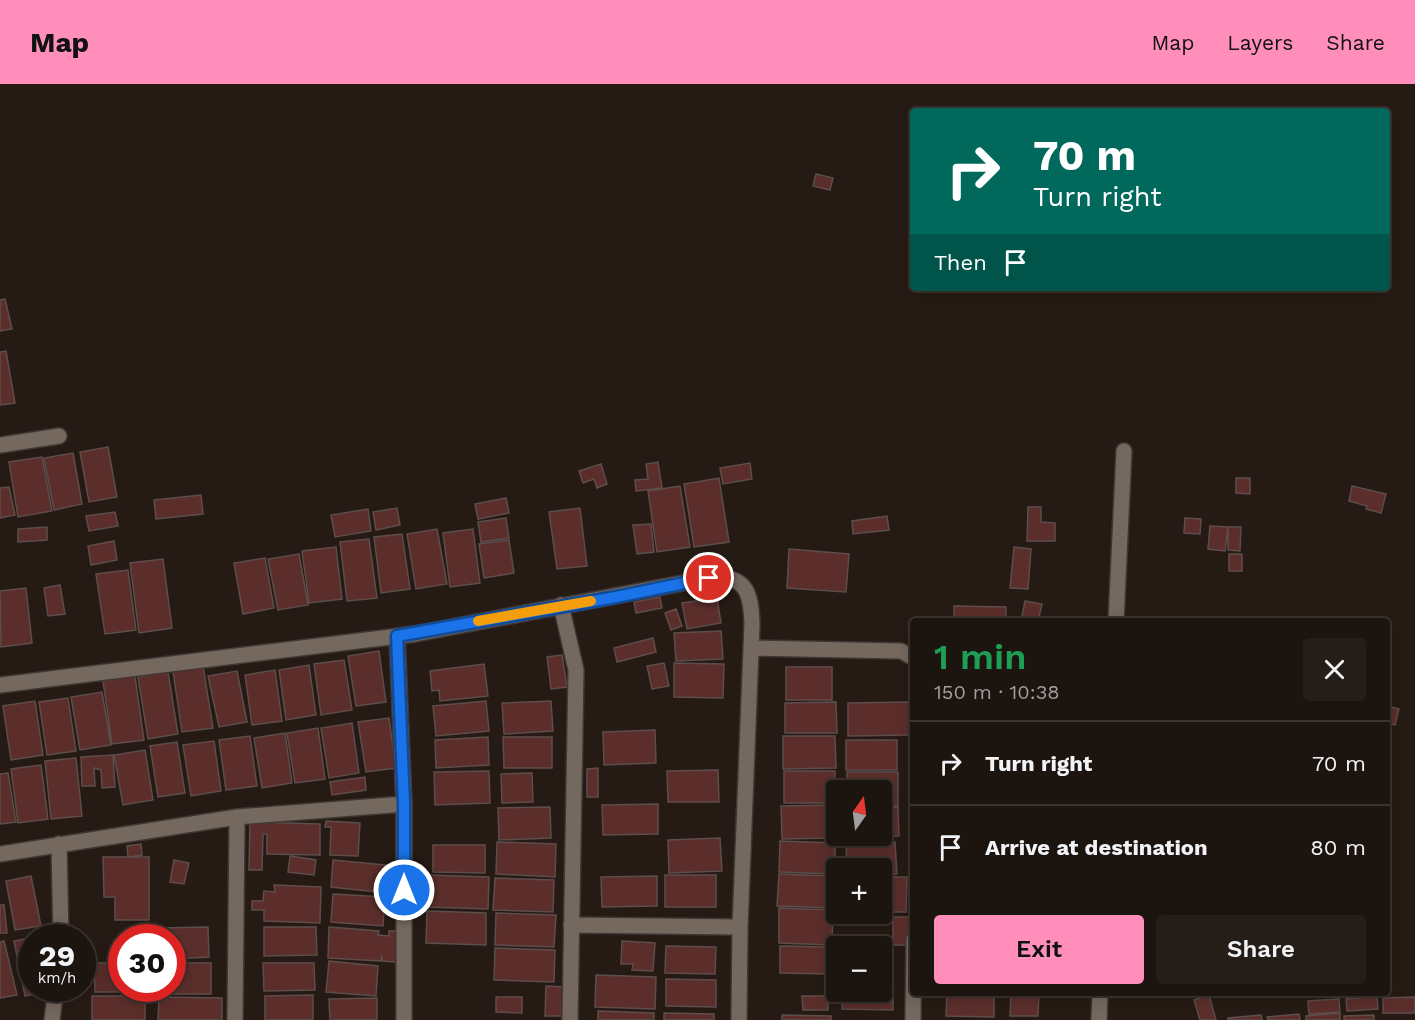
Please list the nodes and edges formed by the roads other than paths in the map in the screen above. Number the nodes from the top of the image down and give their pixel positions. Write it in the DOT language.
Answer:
graph roads {
  1 [pos="59,436"];
  2 [pos="0,445"];
  3 [pos="1124,451"];
  4 [pos="561,605"];
  5 [pos="1116,618"];
  6 [pos="397,636"];
  7 [pos="751,648"];
  8 [pos="910,656"];
  9 [pos="0,685"];
  10 [pos="404,804"];
  11 [pos="237,817"];
  12 [pos="59,844"];
  13 [pos="0,854"];
  14 [pos="61,924"];
  15 [pos="571,925"];
  16 [pos="740,927"];
  17 [pos="913,996"];
  18 [pos="1100,996"];
  19 [pos="54,1002"];
  20 [pos="52,1020"];
  21 [pos="235,1020"];
  22 [pos="404,1020"];
  23 [pos="570,1020"];
  24 [pos="739,1020"];
  25 [pos="913,1020"];
  26 [pos="1099,1020"];
  1 -- 2 [label="street"];
  3 -- 5 [label="street"];
  4 -- 6 [label="street"];
  4 -- 7 [label="street"];
  4 -- 15 [label="street"];
  6 -- 9 [label="street"];
  6 -- 10 [label="street"];
  7 -- 8 [label="street"];
  7 -- 16 [label="street"];
  10 -- 11 [label="street"];
  10 -- 22 [label="street"];
  11 -- 12 [label="street"];
  11 -- 21 [label="street"];
  12 -- 13 [label="street"];
  12 -- 14 [label="street"];
  15 -- 16 [label="street"];
  15 -- 23 [label="street"];
  16 -- 24 [label="street"];
  17 -- 25 [label="street"];
  18 -- 26 [label="street"];
  19 -- 20 [label="street"];
}
